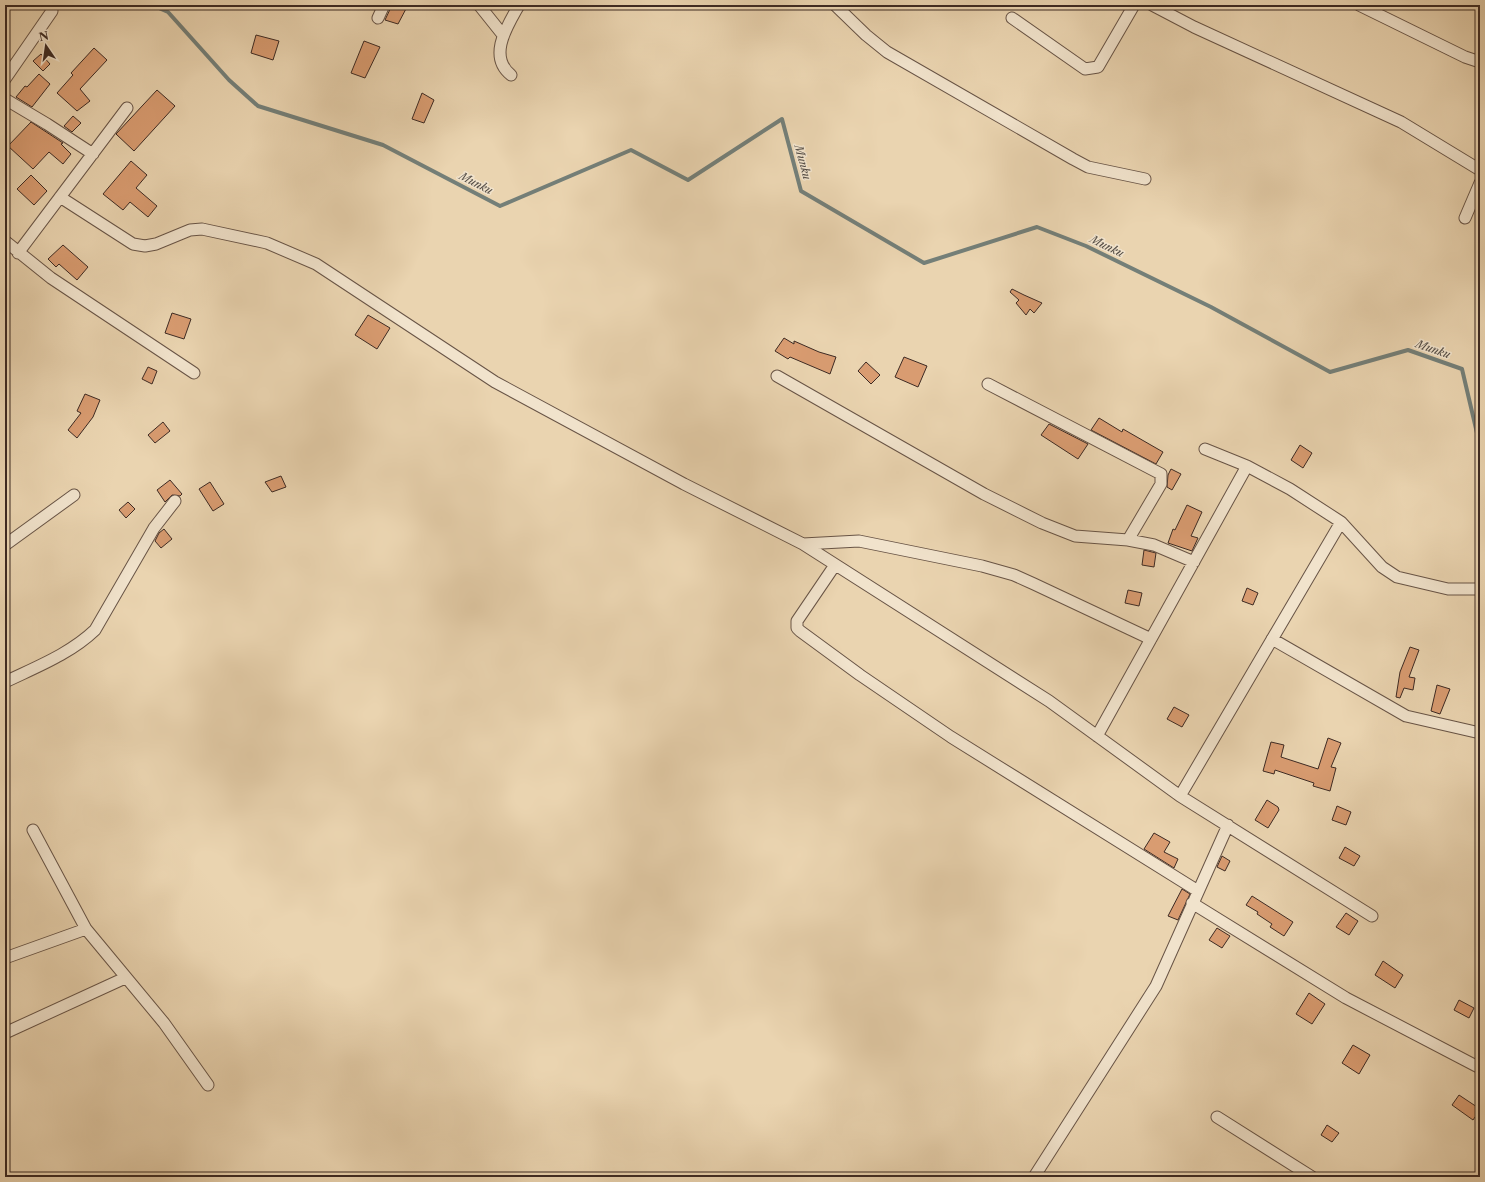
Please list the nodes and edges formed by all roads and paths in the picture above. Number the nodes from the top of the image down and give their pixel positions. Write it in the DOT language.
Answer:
graph roads {
  1 [pos="384,5"];
  2 [pos="479,5"];
  3 [pos="519,5"];
  4 [pos="835,5"];
  5 [pos="1134,5"];
  6 [pos="1152,5"];
  7 [pos="1359,5"];
  8 [pos="52,11"];
  9 [pos="378,18"];
  10 [pos="1012,18"];
  11 [pos="503,35"];
  12 [pos="1480,62"];
  13 [pos="511,75"];
  14 [pos="5,79"];
  15 [pos="5,99"];
  16 [pos="127,108"];
  17 [pos="93,154"];
  18 [pos="1480,170"];
  19 [pos="1145,179"];
  20 [pos="1480,183"];
  21 [pos="60,197"];
  22 [pos="1465,218"];
  23 [pos="5,241"];
  24 [pos="18,253"];
  25 [pos="194,373"];
  26 [pos="777,376"];
  27 [pos="988,384"];
  28 [pos="1206,449"];
  29 [pos="1247,466"];
  30 [pos="74,495"];
  31 [pos="175,501"];
  32 [pos="1341,522"];
  33 [pos="1128,540"];
  34 [pos="803,544"];
  35 [pos="5,545"];
  36 [pos="1194,562"];
  37 [pos="835,565"];
  38 [pos="1480,588"];
  39 [pos="1272,638"];
  40 [pos="1151,639"];
  41 [pos="5,682"];
  42 [pos="1480,733"];
  43 [pos="1097,736"];
  44 [pos="1180,796"];
  45 [pos="1228,825"];
  46 [pos="33,830"];
  47 [pos="1198,891"];
  48 [pos="1192,903"];
  49 [pos="1372,916"];
  50 [pos="86,929"];
  51 [pos="5,958"];
  52 [pos="126,978"];
  53 [pos="5,1033"];
  54 [pos="1480,1068"];
  55 [pos="208,1085"];
  56 [pos="1217,1117"];
  57 [pos="1034,1177"];
  58 [pos="1312,1177"];
  1 -- 9 [label="street"];
  2 -- 11 [label="street"];
  3 -- 11 [label="street"];
  4 -- 19 [label="street"];
  5 -- 10 [label="street"];
  6 -- 18 [label="street"];
  7 -- 12 [label="street"];
  8 -- 14 [label="street"];
  11 -- 13 [label="street"];
  15 -- 17 [label="street"];
  16 -- 17 [label="street"];
  17 -- 21 [label="street"];
  20 -- 22 [label="street"];
  21 -- 24 [label="street"];
  21 -- 34 [label="street"];
  23 -- 24 [label="street"];
  24 -- 25 [label="street"];
  26 -- 33 [label="street"];
  27 -- 33 [label="street"];
  28 -- 29 [label="street"];
  29 -- 32 [label="street"];
  29 -- 36 [label="street"];
  30 -- 35 [label="street"];
  31 -- 41 [label="street"];
  32 -- 38 [label="street"];
  32 -- 39 [label="street"];
  33 -- 36 [label="street"];
  34 -- 37 [label="street"];
  34 -- 40 [label="street"];
  36 -- 40 [label="street"];
  37 -- 43 [label="street"];
  37 -- 47 [label="street"];
  39 -- 42 [label="street"];
  39 -- 44 [label="street"];
  40 -- 43 [label="street"];
  43 -- 44 [label="street"];
  44 -- 45 [label="street"];
  45 -- 47 [label="street"];
  45 -- 49 [label="street"];
  46 -- 50 [label="street"];
  47 -- 48 [label="street"];
  48 -- 54 [label="street"];
  48 -- 57 [label="street"];
  50 -- 51 [label="street"];
  50 -- 52 [label="street"];
  52 -- 53 [label="street"];
  52 -- 55 [label="street"];
  56 -- 58 [label="street"];
}
